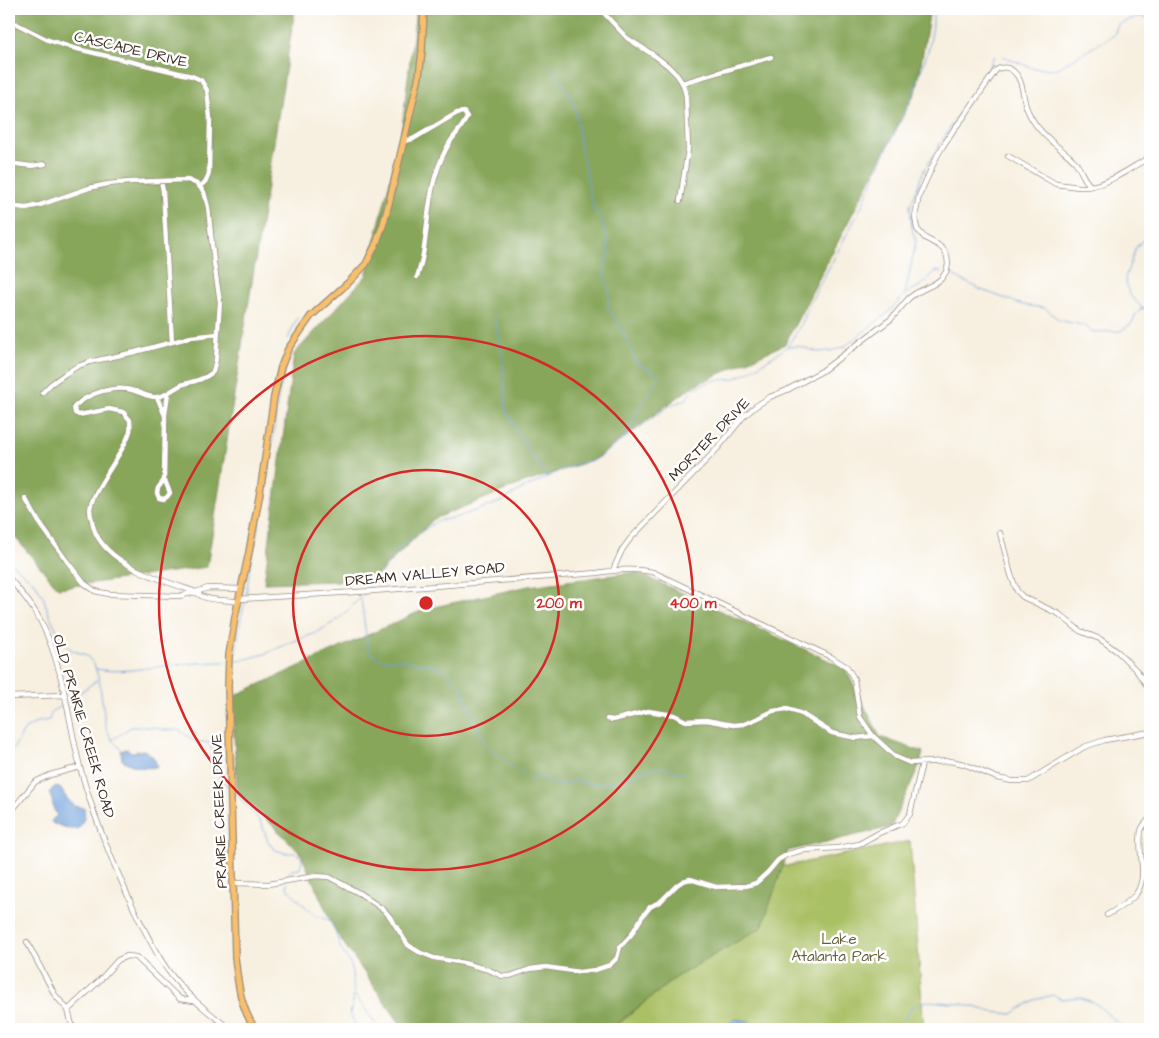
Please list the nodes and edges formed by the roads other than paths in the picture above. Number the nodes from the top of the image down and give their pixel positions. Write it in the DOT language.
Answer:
graph roads {
  1 [pos="424,9"];
  2 [pos="600,9"];
  3 [pos="9,20"];
  4 [pos="772,57"];
  5 [pos="682,83"];
  6 [pos="404,141"];
  7 [pos="1008,156"];
  8 [pos="1150,157"];
  9 [pos="9,164"];
  10 [pos="44,164"];
  11 [pos="161,181"];
  12 [pos="200,186"];
  13 [pos="1091,186"];
  14 [pos="680,201"];
  15 [pos="9,206"];
  16 [pos="416,277"];
  17 [pos="218,334"];
  18 [pos="172,342"];
  19 [pos="42,393"];
  20 [pos="168,393"];
  21 [pos="157,397"];
  22 [pos="165,416"];
  23 [pos="164,480"];
  24 [pos="25,498"];
  25 [pos="1000,533"];
  26 [pos="613,570"];
  27 [pos="9,578"];
  28 [pos="241,589"];
  29 [pos="196,592"];
  30 [pos="239,600"];
  31 [pos="1150,690"];
  32 [pos="65,695"];
  33 [pos="9,697"];
  34 [pos="606,719"];
  35 [pos="1150,732"];
  36 [pos="873,736"];
  37 [pos="922,763"];
  38 [pos="80,767"];
  39 [pos="9,814"];
  40 [pos="1150,818"];
  41 [pos="233,883"];
  42 [pos="1107,915"];
  43 [pos="27,942"];
  44 [pos="194,1001"];
  45 [pos="68,1010"];
  46 [pos="73,1029"];
  47 [pos="230,1029"];
  48 [pos="255,1029"];
  1 -- 6 [label="main road"];
  2 -- 5 [label="street"];
  3 -- 12 [label="street, CASCADE DRIVE"];
  4 -- 5 [label="street"];
  5 -- 14 [label="street"];
  6 -- 16 [label="street"];
  6 -- 28 [label="main road, PRAIRIE CREEK DRIVE"];
  7 -- 13 [label="street"];
  8 -- 13 [label="street"];
  9 -- 10 [label="street"];
  11 -- 12 [label="street"];
  11 -- 15 [label="street"];
  11 -- 18 [label="street"];
  12 -- 17 [label="street"];
  13 -- 26 [label="street, MORTER DRIVE"];
  17 -- 18 [label="street"];
  17 -- 20 [label="street"];
  18 -- 19 [label="street"];
  20 -- 21 [label="street"];
  20 -- 22 [label="street"];
  21 -- 22 [label="street"];
  21 -- 29 [label="street, DREAM VALLEY ROAD"];
  22 -- 23 [label="street"];
  24 -- 29 [label="street"];
  25 -- 31 [label="street"];
  26 -- 30 [label="street, DREAM VALLEY ROAD"];
  26 -- 36 [label="street, DREAM VALLEY ROAD"];
  27 -- 32 [label="street, OLD PRAIRIE CREEK ROAD"];
  28 -- 29 [label="street"];
  28 -- 30 [label="main road, PRAIRIE CREEK DRIVE"];
  29 -- 30 [label="street, DREAM VALLEY ROAD"];
  30 -- 41 [label="main road, PRAIRIE CREEK DRIVE"];
  32 -- 33 [label="street"];
  32 -- 38 [label="street, OLD PRAIRIE CREEK ROAD"];
  34 -- 36 [label="street"];
  35 -- 37 [label="street, DREAM VALLEY ROAD"];
  36 -- 37 [label="street, DREAM VALLEY ROAD"];
  37 -- 41 [label="street"];
  38 -- 39 [label="street"];
  38 -- 44 [label="street, OLD PRAIRIE CREEK ROAD"];
  40 -- 42 [label="street"];
  41 -- 48 [label="main road, PRAIRIE CREEK DRIVE"];
  43 -- 45 [label="street"];
  44 -- 45 [label="street"];
  44 -- 47 [label="street, OLD PRAIRIE CREEK ROAD"];
  45 -- 46 [label="street"];
}
